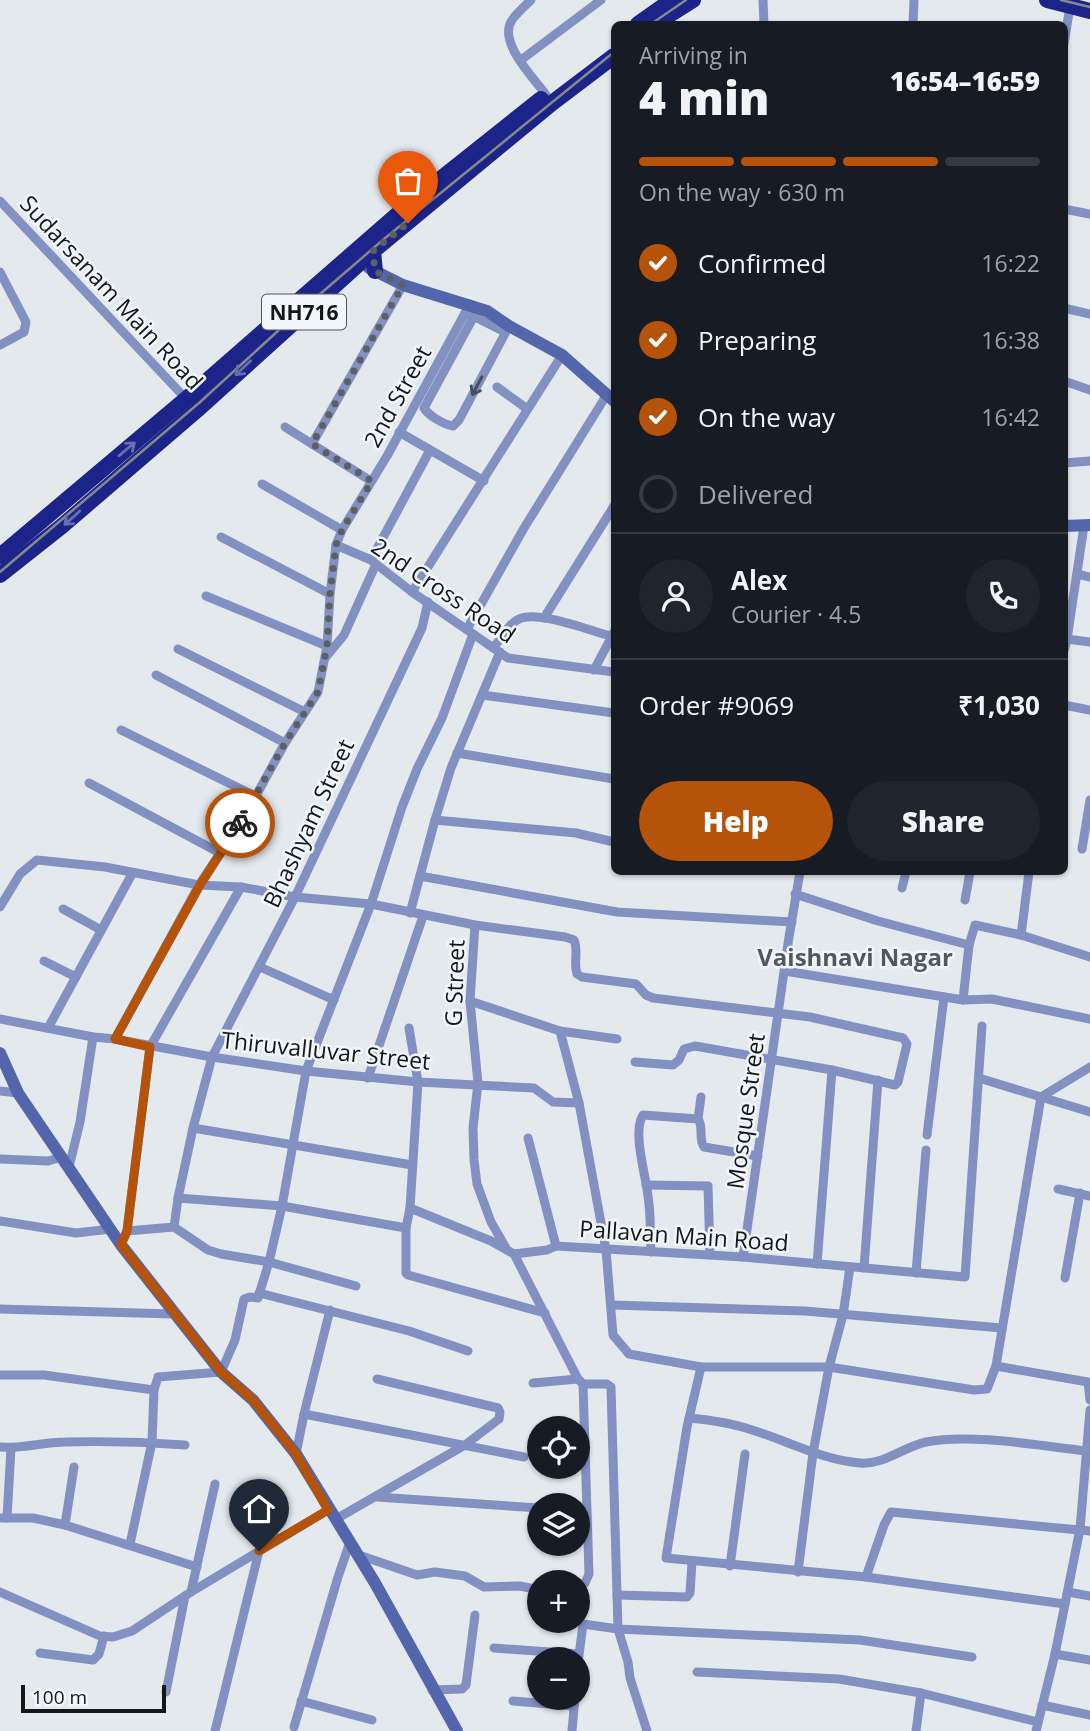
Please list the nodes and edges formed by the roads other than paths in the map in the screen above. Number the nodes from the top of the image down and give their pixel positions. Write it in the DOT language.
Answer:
graph roads {
  1 [pos="531,0"];
  2 [pos="601,0"];
  3 [pos="672,0"];
  4 [pos="693,0"];
  5 [pos="763,0"];
  6 [pos="914,0"];
  7 [pos="1047,0"];
  8 [pos="1070,6"];
  9 [pos="1090,11"];
  10 [pos="642,21"];
  11 [pos="660,21"];
  12 [pos="764,21"];
  13 [pos="913,21"];
  14 [pos="1068,21"];
  15 [pos="611,45"];
  16 [pos="611,58"];
  17 [pos="521,60"];
  18 [pos="546,95"];
  19 [pos="1,203"];
  20 [pos="1068,210"];
  21 [pos="1090,214"];
  22 [pos="373,251"];
  23 [pos="355,259"];
  24 [pos="375,271"];
  25 [pos="0,272"];
  26 [pos="403,285"];
  27 [pos="9,290"];
  28 [pos="0,295"];
  29 [pos="1068,309"];
  30 [pos="470,311"];
  31 [pos="1090,314"];
  32 [pos="507,329"];
  33 [pos="0,345"];
  34 [pos="562,355"];
  35 [pos="1068,382"];
  36 [pos="497,387"];
  37 [pos="1090,390"];
  38 [pos="610,398"];
  39 [pos="191,405"];
  40 [pos="526,408"];
  41 [pos="285,427"];
  42 [pos="399,432"];
  43 [pos="312,444"];
  44 [pos="430,450"];
  45 [pos="1090,461"];
  46 [pos="1068,463"];
  47 [pos="372,481"];
  48 [pos="484,481"];
  49 [pos="262,484"];
  50 [pos="611,511"];
  51 [pos="1087,525"];
  52 [pos="1068,526"];
  53 [pos="342,530"];
  54 [pos="221,537"];
  55 [pos="336,545"];
  56 [pos="0,556"];
  57 [pos="373,562"];
  58 [pos="1077,574"];
  59 [pos="0,575"];
  60 [pos="1090,577"];
  61 [pos="412,592"];
  62 [pos="330,594"];
  63 [pos="206,596"];
  64 [pos="428,602"];
  65 [pos="544,618"];
  66 [pos="470,631"];
  67 [pos="1068,632"];
  68 [pos="611,634"];
  69 [pos="611,638"];
  70 [pos="1068,639"];
  71 [pos="1090,642"];
  72 [pos="327,646"];
  73 [pos="178,649"];
  74 [pos="497,650"];
  75 [pos="325,658"];
  76 [pos="594,670"];
  77 [pos="611,672"];
  78 [pos="156,675"];
  79 [pos="482,695"];
  80 [pos="1068,706"];
  81 [pos="1090,710"];
  82 [pos="305,712"];
  83 [pos="611,713"];
  84 [pos="121,730"];
  85 [pos="285,743"];
  86 [pos="457,753"];
  87 [pos="611,779"];
  88 [pos="89,783"];
  89 [pos="255,796"];
  90 [pos="1090,800"];
  91 [pos="435,820"];
  92 [pos="611,841"];
  93 [pos="1082,849"];
  94 [pos="220,853"];
  95 [pos="132,873"];
  96 [pos="799,875"];
  97 [pos="905,875"];
  98 [pos="969,875"];
  99 [pos="1030,875"];
  100 [pos="420,876"];
  101 [pos="200,885"];
  102 [pos="241,887"];
  103 [pos="902,888"];
  104 [pos="795,894"];
  105 [pos="295,897"];
  106 [pos="965,900"];
  107 [pos="371,904"];
  108 [pos="0,907"];
  109 [pos="63,909"];
  110 [pos="410,913"];
  111 [pos="424,916"];
  112 [pos="792,922"];
  113 [pos="475,925"];
  114 [pos="101,930"];
  115 [pos="1021,935"];
  116 [pos="969,945"];
  117 [pos="1090,957"];
  118 [pos="44,961"];
  119 [pos="260,967"];
  120 [pos="785,971"];
  121 [pos="76,977"];
  122 [pos="944,997"];
  123 [pos="334,1000"];
  124 [pos="963,1000"];
  125 [pos="470,1001"];
  126 [pos="779,1012"];
  127 [pos="0,1019"];
  128 [pos="1090,1019"];
  129 [pos="982,1026"];
  130 [pos="409,1027"];
  131 [pos="48,1028"];
  132 [pos="560,1031"];
  133 [pos="93,1037"];
  134 [pos="115,1039"];
  135 [pos="617,1040"];
  136 [pos="150,1047"];
  137 [pos="0,1053"];
  138 [pos="212,1057"];
  139 [pos="772,1060"];
  140 [pos="635,1062"];
  141 [pos="1090,1067"];
  142 [pos="832,1070"];
  143 [pos="306,1071"];
  144 [pos="979,1077"];
  145 [pos="368,1078"];
  146 [pos="878,1080"];
  147 [pos="418,1082"];
  148 [pos="478,1083"];
  149 [pos="0,1091"];
  150 [pos="18,1093"];
  151 [pos="701,1097"];
  152 [pos="1041,1097"];
  153 [pos="579,1103"];
  154 [pos="1090,1112"];
  155 [pos="698,1119"];
  156 [pos="193,1128"];
  157 [pos="927,1135"];
  158 [pos="528,1138"];
  159 [pos="294,1145"];
  160 [pos="926,1150"];
  161 [pos="758,1156"];
  162 [pos="0,1159"];
  163 [pos="66,1162"];
  164 [pos="412,1165"];
  165 [pos="646,1185"];
  166 [pos="1058,1189"];
  167 [pos="1080,1194"];
  168 [pos="1090,1196"];
  169 [pos="178,1198"];
  170 [pos="282,1206"];
  171 [pos="410,1208"];
  172 [pos="0,1221"];
  173 [pos="174,1227"];
  174 [pos="406,1228"];
  175 [pos="111,1229"];
  176 [pos="127,1231"];
  177 [pos="121,1245"];
  178 [pos="556,1246"];
  179 [pos="606,1250"];
  180 [pos="510,1251"];
  181 [pos="651,1252"];
  182 [pos="710,1255"];
  183 [pos="743,1256"];
  184 [pos="269,1262"];
  185 [pos="817,1264"];
  186 [pos="850,1267"];
  187 [pos="864,1268"];
  188 [pos="916,1273"];
  189 [pos="1065,1278"];
  190 [pos="356,1286"];
  191 [pos="259,1293"];
  192 [pos="612,1305"];
  193 [pos="0,1309"];
  194 [pos="330,1310"];
  195 [pos="545,1313"];
  196 [pos="173,1314"];
  197 [pos="843,1315"];
  198 [pos="1002,1328"];
  199 [pos="468,1351"];
  200 [pos="996,1366"];
  201 [pos="701,1367"];
  202 [pos="829,1367"];
  203 [pos="221,1372"];
  204 [pos="0,1375"];
  205 [pos="377,1379"];
  206 [pos="580,1381"];
  207 [pos="533,1383"];
  208 [pos="155,1390"];
  209 [pos="1090,1400"];
  210 [pos="1090,1410"];
  211 [pos="304,1414"];
  212 [pos="689,1418"];
  213 [pos="152,1442"];
  214 [pos="185,1445"];
  215 [pos="465,1445"];
  216 [pos="0,1447"];
  217 [pos="11,1448"];
  218 [pos="1087,1451"];
  219 [pos="813,1453"];
  220 [pos="296,1454"];
  221 [pos="745,1454"];
  222 [pos="524,1457"];
  223 [pos="74,1467"];
  224 [pos="215,1484"];
  225 [pos="376,1497"];
  226 [pos="527,1507"];
  227 [pos="332,1514"];
  228 [pos="3,1518"];
  229 [pos="265,1520"];
  230 [pos="65,1525"];
  231 [pos="1085,1530"];
  232 [pos="277,1540"];
  233 [pos="130,1544"];
  234 [pos="352,1549"];
  235 [pos="259,1551"];
  236 [pos="692,1562"];
  237 [pos="730,1566"];
  238 [pos="197,1567"];
  239 [pos="589,1570"];
  240 [pos="798,1572"];
  241 [pos="866,1577"];
  242 [pos="527,1587"];
  243 [pos="0,1592"];
  244 [pos="1068,1592"];
  245 [pos="188,1594"];
  246 [pos="617,1595"];
  247 [pos="1090,1595"];
  248 [pos="1065,1604"];
  249 [pos="475,1615"];
  250 [pos="618,1629"];
  251 [pos="104,1636"];
  252 [pos="580,1647"];
  253 [pos="494,1648"];
  254 [pos="527,1652"];
  255 [pos="40,1653"];
  256 [pos="1055,1654"];
  257 [pos="972,1657"];
  258 [pos="1090,1660"];
  259 [pos="697,1672"];
  260 [pos="432,1690"];
  261 [pos="166,1692"];
  262 [pos="920,1693"];
  263 [pos="513,1701"];
  264 [pos="527,1701"];
  265 [pos="301,1702"];
  266 [pos="1042,1705"];
  267 [pos="574,1710"];
  268 [pos="1090,1714"];
  269 [pos="372,1720"];
  270 [pos="1037,1726"];
  271 [pos="293,1727"];
  272 [pos="215,1731"];
  273 [pos="457,1731"];
  274 [pos="572,1731"];
  275 [pos="647,1731"];
  276 [pos="916,1731"];
  1 -- 17 [label="street"];
  2 -- 17 [label="street"];
  3 -- 10 [label="highway"];
  4 -- 11 [label="highway"];
  5 -- 12 [label="street"];
  6 -- 13 [label="street"];
  7 -- 8 [label="highway"];
  8 -- 9 [label="highway"];
  8 -- 14 [label="street"];
  15 -- 18 [label="highway, NH716"];
  16 -- 22 [label="highway, NH716"];
  17 -- 18 [label="street"];
  18 -- 23 [label="highway, NH716"];
  19 -- 39 [label="street, Sudarsanam Main Road"];
  20 -- 21 [label="street"];
  22 -- 23 [label="highway, NH716"];
  22 -- 24 [label="highway"];
  23 -- 24 [label="street"];
  23 -- 39 [label="highway, NH716"];
  24 -- 26 [label="street"];
  25 -- 27 [label="street"];
  26 -- 30 [label="street"];
  26 -- 43 [label="street"];
  27 -- 28 [label="street"];
  27 -- 33 [label="street"];
  29 -- 31 [label="street"];
  30 -- 32 [label="street"];
  32 -- 30 [label="street, one-way"];
  30 -- 42 [label="street, 2nd Street"];
  32 -- 34 [label="street"];
  34 -- 38 [label="street"];
  34 -- 40 [label="street"];
  35 -- 37 [label="street"];
  36 -- 40 [label="street"];
  38 -- 66 [label="street"];
  56 -- 39 [label="highway, NH716, one-way"];
  39 -- 59 [label="highway, NH716, one-way"];
  40 -- 48 [label="street"];
  41 -- 43 [label="street"];
  42 -- 44 [label="street"];
  42 -- 47 [label="street, 2nd Street"];
  43 -- 47 [label="street"];
  44 -- 48 [label="street"];
  44 -- 57 [label="street"];
  45 -- 46 [label="street"];
  47 -- 53 [label="street, 2nd Street"];
  48 -- 61 [label="street"];
  49 -- 53 [label="street"];
  50 -- 65 [label="street"];
  51 -- 52 [label="street"];
  51 -- 58 [label="street"];
  53 -- 55 [label="street, 2nd Street"];
  54 -- 62 [label="street"];
  55 -- 57 [label="street, 2nd Cross Road"];
  55 -- 62 [label="street, 2nd Street"];
  57 -- 61 [label="street, 2nd Cross Road"];
  57 -- 75 [label="street"];
  58 -- 60 [label="street"];
  58 -- 67 [label="street"];
  61 -- 64 [label="street, 2nd Cross Road"];
  62 -- 72 [label="street, 2nd Street"];
  63 -- 72 [label="street"];
  64 -- 66 [label="street, 2nd Cross Road"];
  64 -- 105 [label="street, Bhashyam Street"];
  65 -- 68 [label="street"];
  65 -- 74 [label="street"];
  66 -- 74 [label="street, 2nd Cross Road"];
  66 -- 107 [label="street"];
  69 -- 76 [label="street"];
  70 -- 71 [label="street"];
  72 -- 75 [label="street, 2nd Street"];
  73 -- 82 [label="street"];
  74 -- 76 [label="street, 2nd Cross Road"];
  74 -- 79 [label="street"];
  75 -- 82 [label="street, 2nd Street"];
  76 -- 77 [label="street, 2nd Cross Road"];
  78 -- 85 [label="street"];
  79 -- 83 [label="street"];
  79 -- 86 [label="street"];
  80 -- 81 [label="street"];
  82 -- 85 [label="street, 2nd Street"];
  84 -- 89 [label="street"];
  85 -- 89 [label="street, 2nd Street"];
  86 -- 87 [label="street"];
  86 -- 91 [label="street"];
  88 -- 94 [label="street"];
  89 -- 94 [label="street, 2nd Street"];
  90 -- 93 [label="street"];
  91 -- 92 [label="street"];
  91 -- 100 [label="street"];
  94 -- 101 [label="street, 2nd Street"];
  95 -- 101 [label="street"];
  95 -- 108 [label="street"];
  95 -- 114 [label="street"];
  96 -- 104 [label="street, Mosque Street"];
  97 -- 103 [label="street"];
  98 -- 106 [label="street"];
  99 -- 115 [label="street"];
  100 -- 110 [label="street"];
  100 -- 112 [label="street"];
  101 -- 102 [label="street"];
  101 -- 134 [label="street, 2nd Street"];
  102 -- 105 [label="street"];
  102 -- 136 [label="street"];
  104 -- 112 [label="street, Mosque Street"];
  104 -- 116 [label="street"];
  105 -- 107 [label="street"];
  105 -- 119 [label="street, Bhashyam Street"];
  107 -- 110 [label="street"];
  107 -- 123 [label="street"];
  109 -- 114 [label="street"];
  110 -- 111 [label="street"];
  111 -- 113 [label="street"];
  111 -- 145 [label="street"];
  112 -- 120 [label="street, Mosque Street"];
  113 -- 125 [label="street, G Street"];
  113 -- 126 [label="street"];
  114 -- 121 [label="street"];
  115 -- 116 [label="street"];
  115 -- 117 [label="street"];
  116 -- 124 [label="street"];
  118 -- 121 [label="street"];
  119 -- 123 [label="street"];
  119 -- 138 [label="street, Bhashyam Street"];
  120 -- 122 [label="street"];
  120 -- 126 [label="street, Mosque Street"];
  121 -- 131 [label="street"];
  122 -- 124 [label="street"];
  122 -- 157 [label="street"];
  123 -- 143 [label="street"];
  124 -- 128 [label="street"];
  125 -- 132 [label="street"];
  125 -- 148 [label="street, G Street"];
  126 -- 139 [label="street, Mosque Street"];
  126 -- 146 [label="street"];
  127 -- 131 [label="street, Thiruvalluvar Street"];
  129 -- 144 [label="street"];
  130 -- 147 [label="street"];
  131 -- 133 [label="street, Thiruvalluvar Street"];
  132 -- 135 [label="street"];
  132 -- 153 [label="street"];
  133 -- 134 [label="street, Thiruvalluvar Street"];
  133 -- 163 [label="street"];
  134 -- 136 [label="street, Thiruvalluvar Street"];
  136 -- 138 [label="street, Thiruvalluvar Street"];
  136 -- 176 [label="street"];
  137 -- 150 [label="street"];
  138 -- 143 [label="street, Thiruvalluvar Street"];
  138 -- 156 [label="street, Bhashyam Street"];
  139 -- 140 [label="street"];
  139 -- 142 [label="street"];
  139 -- 161 [label="street, Mosque Street"];
  141 -- 152 [label="street"];
  142 -- 146 [label="street"];
  142 -- 185 [label="street"];
  143 -- 145 [label="street, Thiruvalluvar Street"];
  143 -- 159 [label="street"];
  144 -- 152 [label="street"];
  144 -- 188 [label="street, Pallavan Main Road"];
  145 -- 147 [label="street, Thiruvalluvar Street"];
  146 -- 187 [label="street"];
  147 -- 148 [label="street, Thiruvalluvar Street"];
  147 -- 164 [label="street"];
  148 -- 153 [label="street, Thiruvalluvar Street"];
  148 -- 180 [label="street, G Street"];
  149 -- 150 [label="street"];
  150 -- 163 [label="street"];
  151 -- 155 [label="street"];
  152 -- 154 [label="street"];
  152 -- 198 [label="street"];
  153 -- 179 [label="street"];
  155 -- 161 [label="street"];
  155 -- 165 [label="street"];
  156 -- 159 [label="street"];
  156 -- 169 [label="street, Bhashyam Street"];
  158 -- 178 [label="street"];
  159 -- 164 [label="street"];
  159 -- 170 [label="street"];
  160 -- 188 [label="street"];
  161 -- 183 [label="street, Mosque Street"];
  162 -- 163 [label="street"];
  163 -- 175 [label="street"];
  164 -- 171 [label="street"];
  165 -- 181 [label="street"];
  165 -- 182 [label="street"];
  166 -- 167 [label="street"];
  167 -- 168 [label="street"];
  167 -- 189 [label="street"];
  169 -- 170 [label="street"];
  169 -- 173 [label="street, Bhashyam Street"];
  170 -- 174 [label="street"];
  170 -- 184 [label="street"];
  171 -- 174 [label="street"];
  171 -- 180 [label="street"];
  172 -- 175 [label="street"];
  173 -- 176 [label="street"];
  173 -- 184 [label="street"];
  174 -- 195 [label="street"];
  175 -- 177 [label="street"];
  176 -- 177 [label="street"];
  177 -- 196 [label="street"];
  178 -- 179 [label="street, Pallavan Main Road"];
  178 -- 180 [label="street, Pallavan Main Road"];
  179 -- 181 [label="street, Pallavan Main Road"];
  179 -- 192 [label="street"];
  180 -- 195 [label="street, G Street"];
  181 -- 182 [label="street, Pallavan Main Road"];
  182 -- 183 [label="street, Pallavan Main Road"];
  183 -- 185 [label="street, Pallavan Main Road"];
  184 -- 190 [label="street"];
  184 -- 191 [label="street"];
  185 -- 186 [label="street, Pallavan Main Road"];
  186 -- 187 [label="street, Pallavan Main Road"];
  186 -- 197 [label="street"];
  187 -- 188 [label="street, Pallavan Main Road"];
  191 -- 194 [label="street"];
  191 -- 203 [label="street"];
  192 -- 197 [label="street"];
  192 -- 201 [label="street"];
  193 -- 196 [label="street"];
  194 -- 199 [label="street"];
  194 -- 211 [label="street"];
  195 -- 206 [label="street, G Street"];
  196 -- 203 [label="street"];
  197 -- 198 [label="street"];
  197 -- 202 [label="street"];
  198 -- 200 [label="street"];
  200 -- 202 [label="street"];
  200 -- 209 [label="street"];
  201 -- 202 [label="street"];
  201 -- 212 [label="street"];
  202 -- 219 [label="street"];
  203 -- 208 [label="street"];
  203 -- 220 [label="street"];
  204 -- 208 [label="street"];
  205 -- 215 [label="street"];
  206 -- 207 [label="street"];
  206 -- 239 [label="street"];
  206 -- 246 [label="street"];
  208 -- 213 [label="street"];
  210 -- 218 [label="street"];
  211 -- 215 [label="street"];
  211 -- 220 [label="street"];
  212 -- 219 [label="street"];
  212 -- 236 [label="street"];
  213 -- 214 [label="street"];
  213 -- 217 [label="street"];
  213 -- 233 [label="street"];
  215 -- 222 [label="street"];
  215 -- 225 [label="street"];
  216 -- 217 [label="street"];
  217 -- 228 [label="street"];
  218 -- 219 [label="street"];
  218 -- 231 [label="street"];
  219 -- 240 [label="street"];
  220 -- 227 [label="street"];
  221 -- 237 [label="street"];
  223 -- 230 [label="street"];
  224 -- 238 [label="street"];
  225 -- 226 [label="street"];
  225 -- 227 [label="street"];
  227 -- 232 [label="street"];
  227 -- 234 [label="street"];
  228 -- 230 [label="street"];
  229 -- 232 [label="street"];
  230 -- 233 [label="street"];
  231 -- 241 [label="street"];
  231 -- 244 [label="street"];
  232 -- 235 [label="street"];
  233 -- 238 [label="street"];
  234 -- 242 [label="street"];
  234 -- 260 [label="street"];
  234 -- 265 [label="street"];
  235 -- 245 [label="street"];
  235 -- 272 [label="street"];
  236 -- 237 [label="street"];
  236 -- 246 [label="street"];
  237 -- 240 [label="street"];
  238 -- 245 [label="street"];
  240 -- 241 [label="street"];
  241 -- 248 [label="street"];
  243 -- 251 [label="street"];
  244 -- 247 [label="street"];
  244 -- 248 [label="street"];
  245 -- 251 [label="street"];
  245 -- 261 [label="street"];
  246 -- 250 [label="street"];
  248 -- 256 [label="street"];
  249 -- 260 [label="street"];
  250 -- 252 [label="street"];
  250 -- 257 [label="street"];
  250 -- 275 [label="street"];
  251 -- 255 [label="street"];
  253 -- 254 [label="street"];
  256 -- 258 [label="street"];
  256 -- 266 [label="street"];
  259 -- 262 [label="street"];
  260 -- 273 [label="street"];
  262 -- 270 [label="street"];
  262 -- 276 [label="street"];
  263 -- 264 [label="street"];
  265 -- 269 [label="street"];
  265 -- 271 [label="street"];
  266 -- 268 [label="street"];
  266 -- 270 [label="street"];
  267 -- 274 [label="street"];
}
